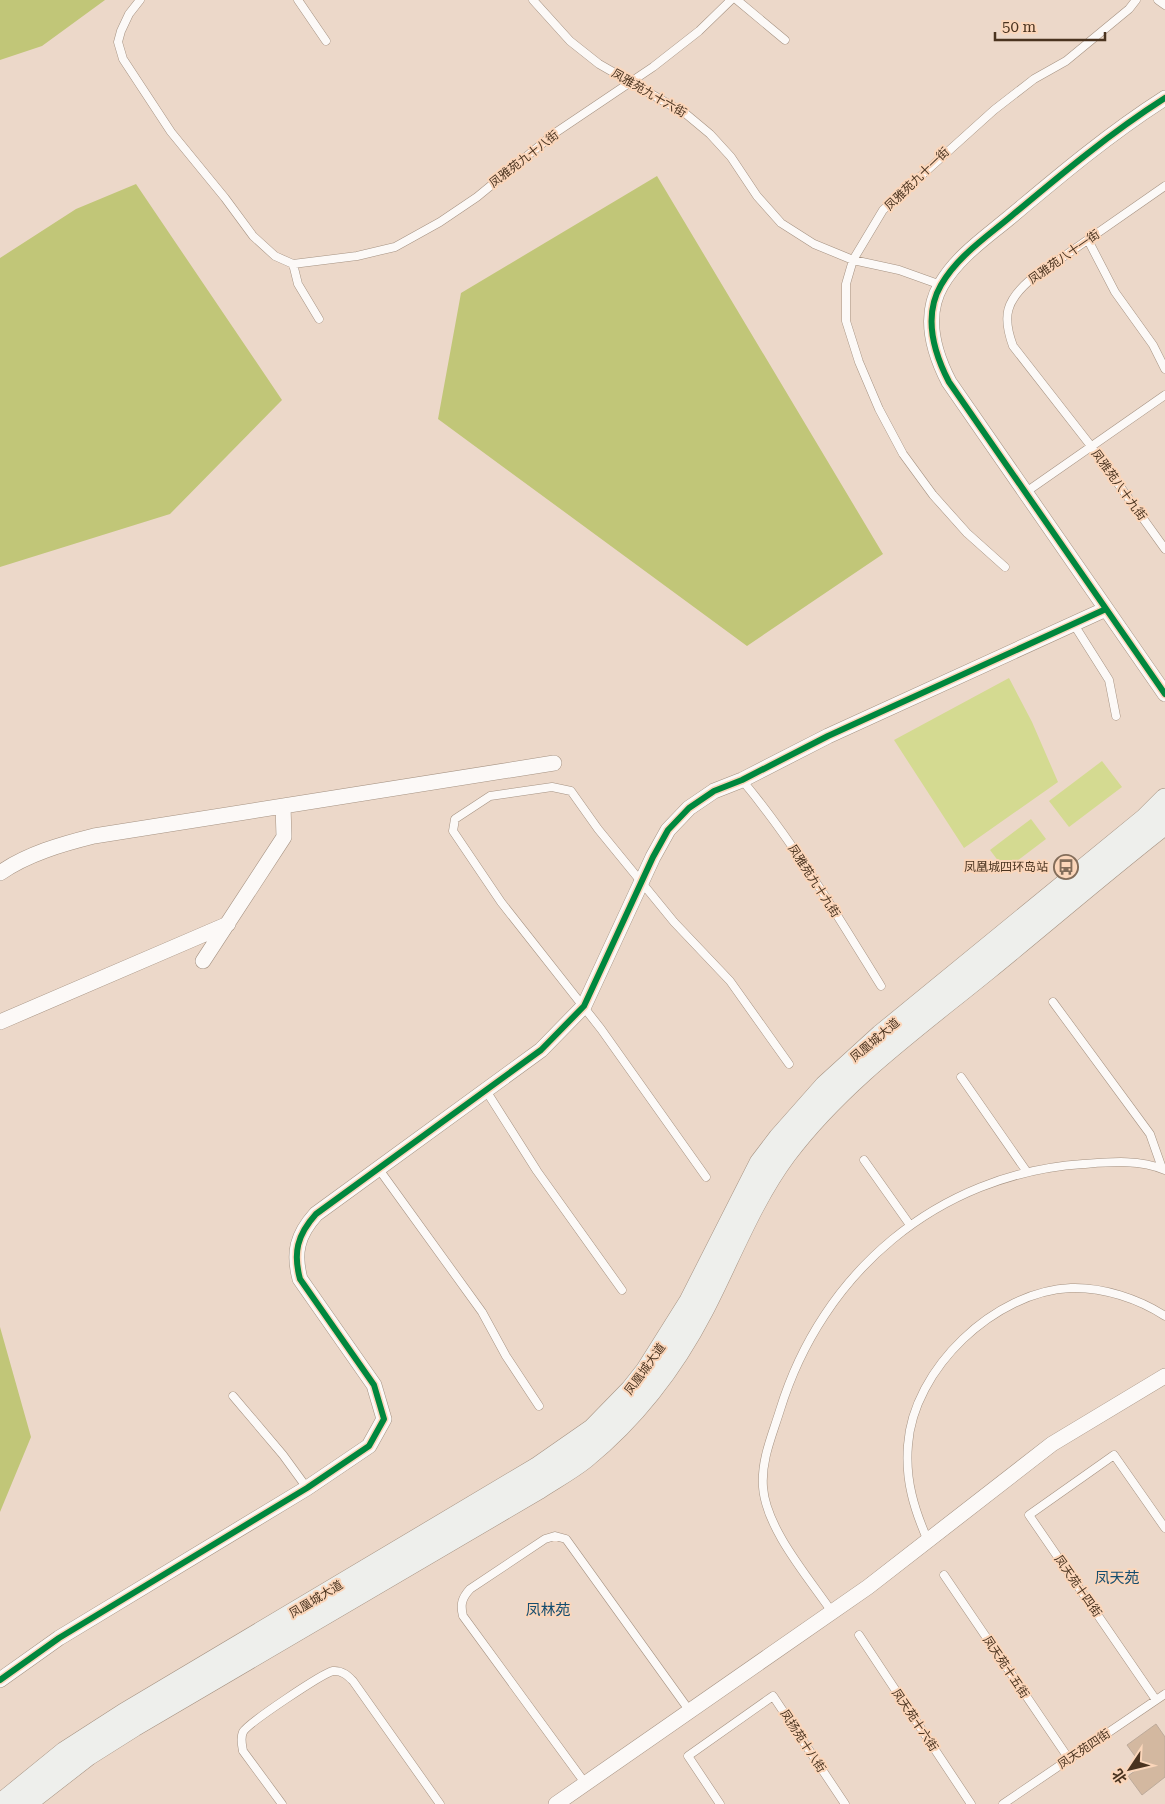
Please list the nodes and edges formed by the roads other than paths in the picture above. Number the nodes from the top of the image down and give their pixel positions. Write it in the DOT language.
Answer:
graph roads {
  1 [pos="140,0"];
  2 [pos="298,0"];
  3 [pos="533,0"];
  4 [pos="731,0"];
  5 [pos="737,0"];
  6 [pos="1136,0"];
  7 [pos="1158,0"];
  8 [pos="1165,5"];
  9 [pos="785,40"];
  10 [pos="326,41"];
  11 [pos="631,83"];
  12 [pos="1165,98"];
  13 [pos="1165,186"];
  14 [pos="1088,240"];
  15 [pos="853,260"];
  16 [pos="293,264"];
  17 [pos="941,286"];
  18 [pos="319,319"];
  19 [pos="1165,370"];
  20 [pos="1165,395"];
  21 [pos="1091,446"];
  22 [pos="1026,492"];
  23 [pos="1165,549"];
  24 [pos="1005,567"];
  25 [pos="1106,609"];
  26 [pos="1073,624"];
  27 [pos="1165,694"];
  28 [pos="1116,716"];
  29 [pos="554,763"];
  30 [pos="742,780"];
  31 [pos="1165,799"];
  32 [pos="283,806"];
  33 [pos="1165,824"];
  34 [pos="0,874"];
  35 [pos="642,883"];
  36 [pos="228,924"];
  37 [pos="203,962"];
  38 [pos="881,986"];
  39 [pos="1053,1002"];
  40 [pos="584,1006"];
  41 [pos="0,1022"];
  42 [pos="789,1064"];
  43 [pos="961,1077"];
  44 [pos="485,1089"];
  45 [pos="864,1160"];
  46 [pos="378,1168"];
  47 [pos="1164,1169"];
  48 [pos="1027,1172"];
  49 [pos="706,1177"];
  50 [pos="910,1225"];
  51 [pos="622,1290"];
  52 [pos="1165,1316"];
  53 [pos="1165,1376"];
  54 [pos="233,1396"];
  55 [pos="539,1406"];
  56 [pos="307,1488"];
  57 [pos="1165,1528"];
  58 [pos="928,1541"];
  59 [pos="944,1575"];
  60 [pos="832,1612"];
  61 [pos="858,1635"];
  62 [pos="0,1680"];
  63 [pos="1165,1694"];
  64 [pos="1156,1700"];
  65 [pos="689,1710"];
  66 [pos="1069,1759"];
  67 [pos="585,1783"];
  68 [pos="1,1804"];
  69 [pos="25,1804"];
  70 [pos="282,1804"];
  71 [pos="440,1804"];
  72 [pos="556,1804"];
  73 [pos="720,1804"];
  74 [pos="845,1804"];
  75 [pos="972,1804"];
  76 [pos="1002,1804"];
  1 -- 16 [label="lane"];
  2 -- 10 [label="lane"];
  3 -- 11 [label="lane, 凤雅苑九十六街"];
  4 -- 11 [label="lane, 凤雅苑九十八街"];
  5 -- 9 [label="lane"];
  6 -- 15 [label="lane, 凤雅苑九十一街"];
  7 -- 8 [label="lane"];
  11 -- 15 [label="lane, 凤雅苑九十六街"];
  11 -- 16 [label="lane, 凤雅苑九十八街"];
  12 -- 17 [label="street"];
  13 -- 14 [label="lane, 凤雅苑八十一街"];
  14 -- 19 [label="lane"];
  14 -- 21 [label="lane, 凤雅苑八十一街"];
  15 -- 17 [label="lane, 凤雅苑九十六街"];
  15 -- 24 [label="lane, 凤雅苑九十一街"];
  16 -- 18 [label="lane"];
  17 -- 22 [label="street"];
  20 -- 21 [label="lane"];
  21 -- 22 [label="lane"];
  21 -- 23 [label="lane, 凤雅苑八十九街"];
  22 -- 25 [label="street"];
  25 -- 26 [label="street"];
  25 -- 27 [label="street"];
  26 -- 28 [label="lane"];
  26 -- 30 [label="street"];
  29 -- 32 [label="street"];
  30 -- 35 [label="street"];
  30 -- 38 [label="lane, 凤雅苑九十九街"];
  31 -- 68 [label="main road, 凤凰城大道"];
  32 -- 34 [label="street"];
  32 -- 36 [label="street"];
  33 -- 69 [label="main road, 凤凰城大道"];
  35 -- 40 [label="street"];
  35 -- 40 [label="lane"];
  35 -- 42 [label="lane"];
  36 -- 37 [label="street"];
  36 -- 41 [label="street"];
  39 -- 47 [label="lane"];
  40 -- 44 [label="street"];
  40 -- 49 [label="lane"];
  43 -- 48 [label="lane"];
  44 -- 46 [label="street"];
  44 -- 51 [label="lane"];
  45 -- 50 [label="lane"];
  46 -- 55 [label="lane"];
  46 -- 56 [label="street"];
  47 -- 48 [label="lane"];
  48 -- 50 [label="lane"];
  50 -- 60 [label="lane"];
  52 -- 58 [label="lane"];
  53 -- 58 [label="street"];
  54 -- 56 [label="lane"];
  56 -- 62 [label="street"];
  57 -- 64 [label="lane, 凤天苑十四街"];
  58 -- 60 [label="street"];
  59 -- 66 [label="lane, 凤天苑十五街"];
  60 -- 65 [label="street"];
  61 -- 75 [label="lane, 凤天苑十六街"];
  63 -- 64 [label="lane, 凤天苑四街"];
  64 -- 66 [label="lane, 凤天苑四街"];
  65 -- 67 [label="street"];
  65 -- 67 [label="lane"];
  66 -- 76 [label="lane, 凤天苑四街"];
  67 -- 72 [label="street"];
  70 -- 71 [label="lane"];
  73 -- 74 [label="lane, 凤扬苑十八街"];
}
